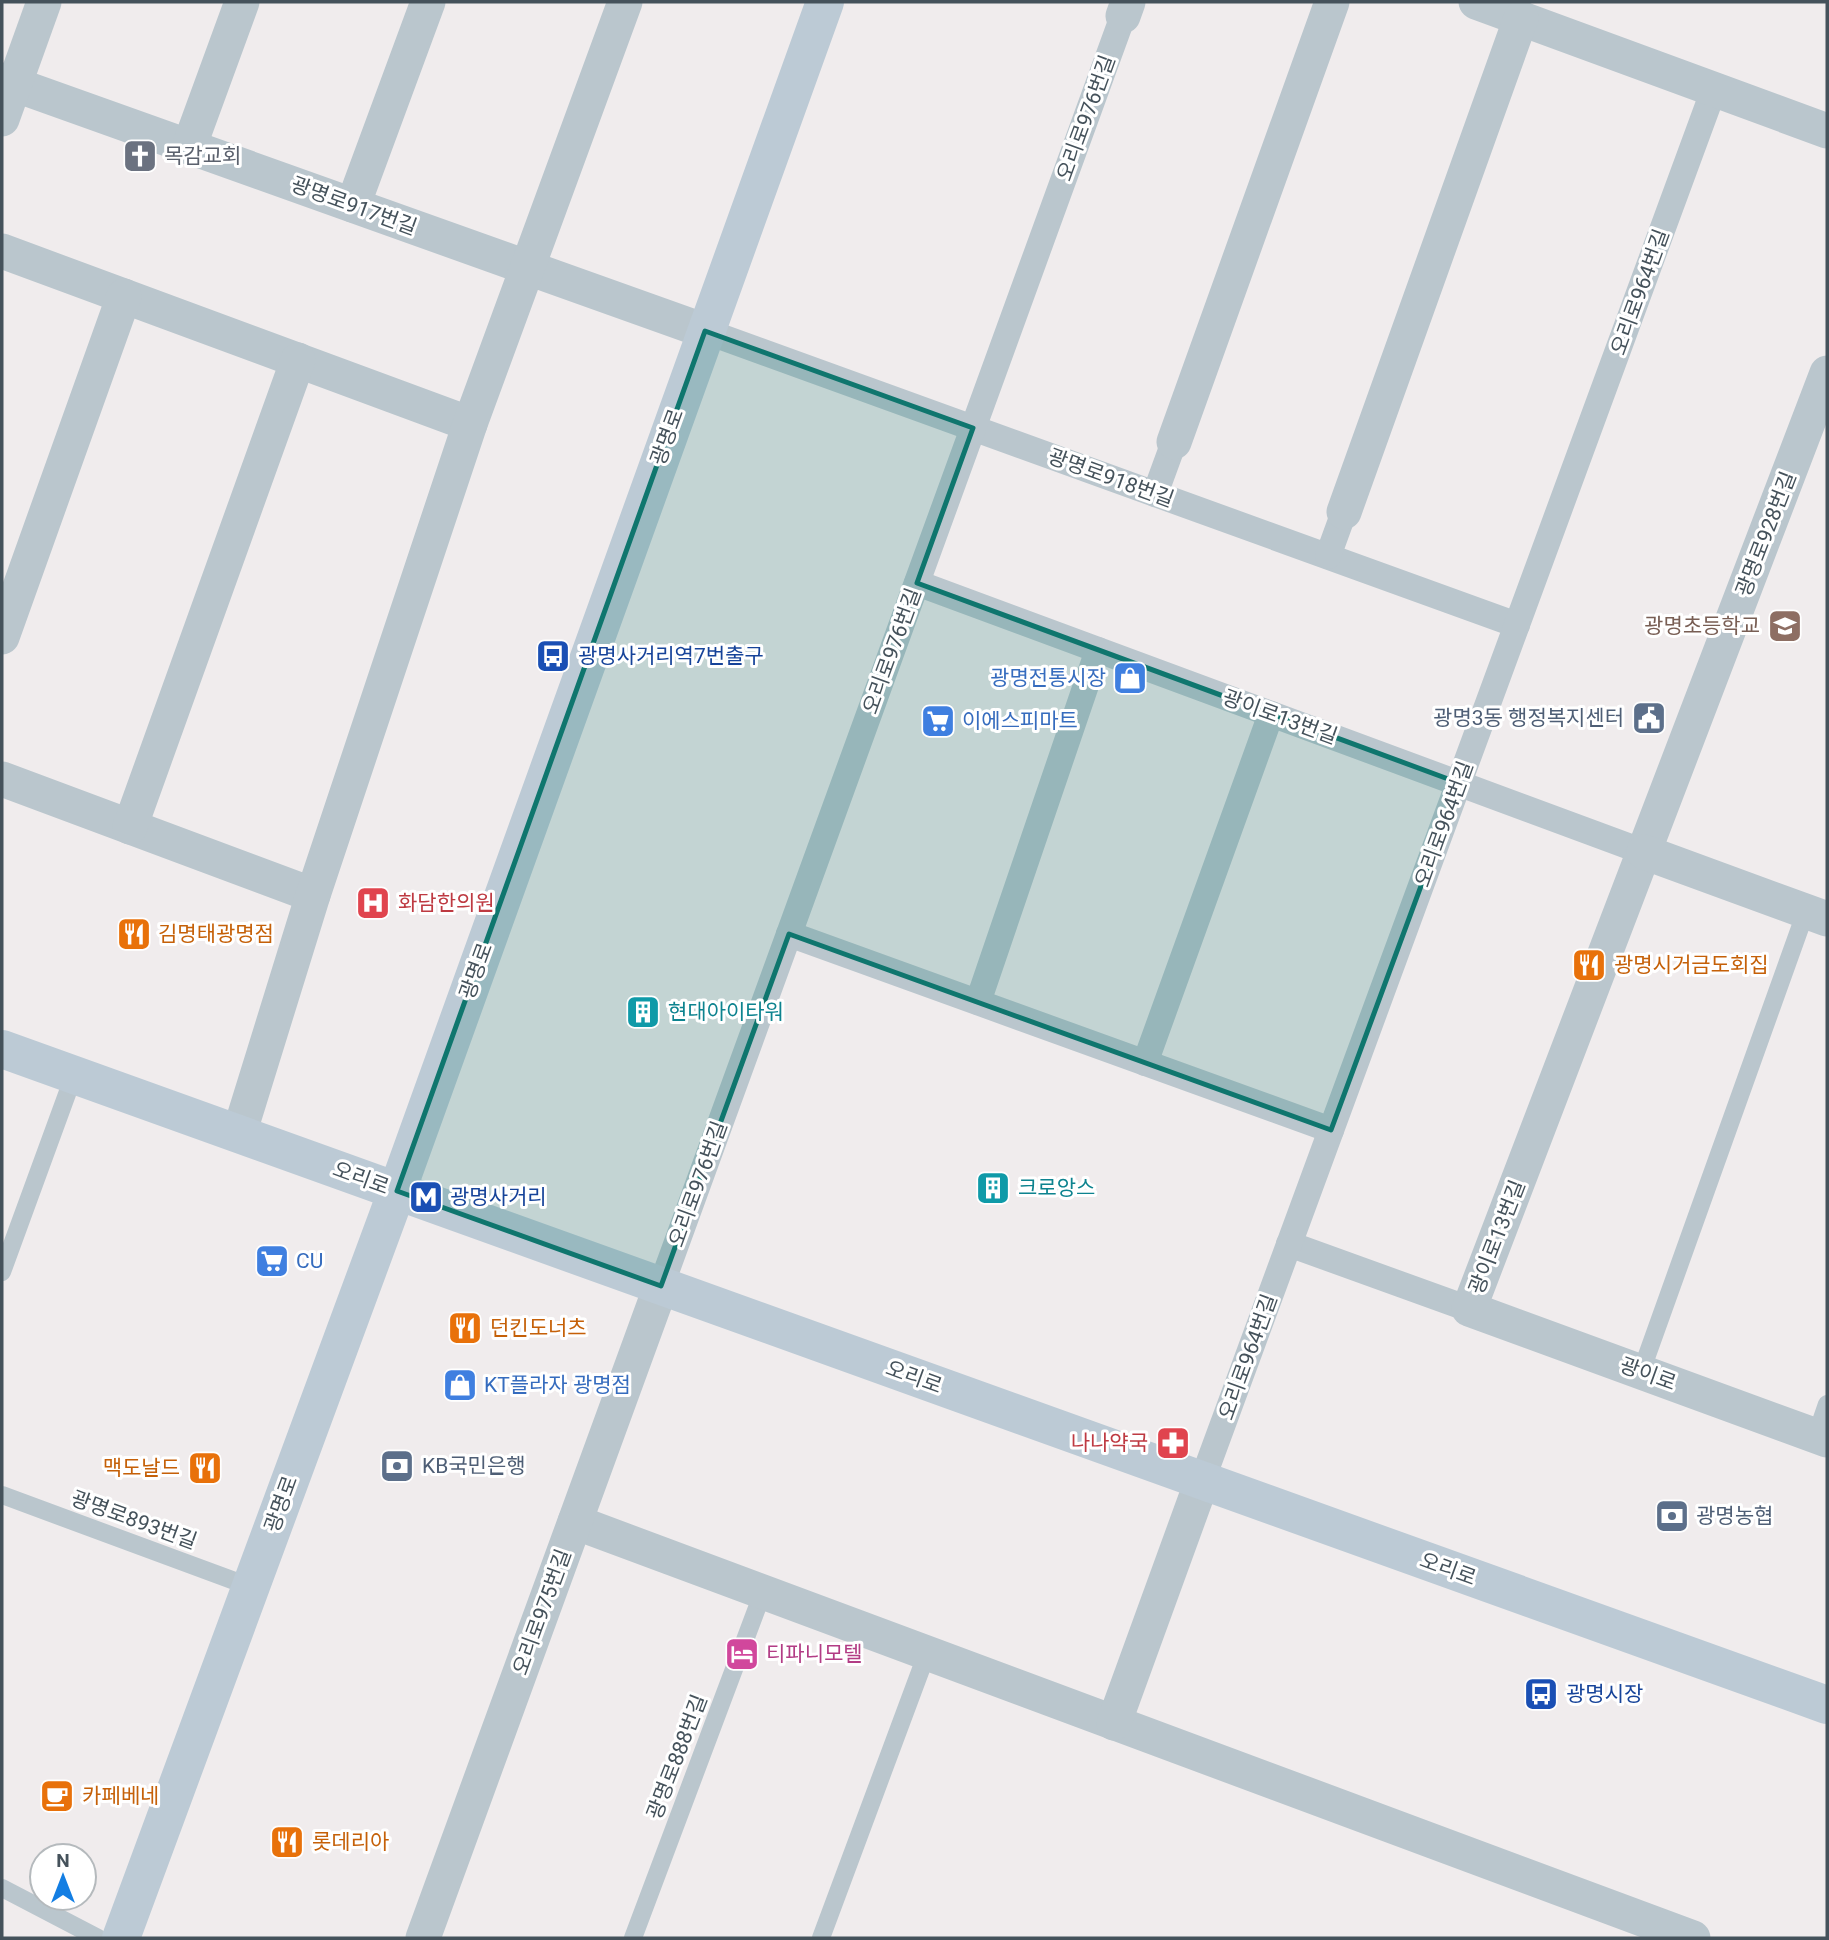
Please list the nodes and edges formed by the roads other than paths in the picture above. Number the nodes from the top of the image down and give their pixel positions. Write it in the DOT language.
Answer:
graph roads {
  1 [pos="44,2"];
  2 [pos="242,2"];
  3 [pos="428,2"];
  4 [pos="625,2"];
  5 [pos="825,2"];
  6 [pos="1332,2"];
  7 [pos="1476,2"];
  8 [pos="1126,9"];
  9 [pos="1521,19"];
  10 [pos="8,82"];
  11 [pos="1714,89"];
  12 [pos="2,119"];
  13 [pos="1827,131"];
  14 [pos="189,147"];
  15 [pos="353,205"];
  16 [pos="2,251"];
  17 [pos="526,267"];
  18 [pos="124,296"];
  19 [pos="705,331"];
  20 [pos="299,360"];
  21 [pos="1827,373"];
  22 [pos="470,424"];
  23 [pos="973,428"];
  24 [pos="1174,442"];
  25 [pos="1155,494"];
  26 [pos="1344,512"];
  27 [pos="1328,556"];
  28 [pos="917,583"];
  29 [pos="1517,625"];
  30 [pos="2,637"];
  31 [pos="1098,650"];
  32 [pos="1271,714"];
  33 [pos="2,779"];
  34 [pos="1459,783"];
  35 [pos="130,827"];
  36 [pos="1644,852"];
  37 [pos="313,895"];
  38 [pos="1817,915"];
  39 [pos="789,934"];
  40 [pos="978,1002"];
  41 [pos="2,1049"];
  42 [pos="1145,1063"];
  43 [pos="74,1075"];
  44 [pos="1331,1130"];
  45 [pos="239,1134"];
  46 [pos="397,1191"];
  47 [pos="1289,1244"];
  48 [pos="2,1272"];
  49 [pos="660,1286"];
  50 [pos="1469,1309"];
  51 [pos="1641,1371"];
  52 [pos="1823,1427"];
  53 [pos="1202,1481"];
  54 [pos="2,1495"];
  55 [pos="575,1522"];
  56 [pos="251,1587"];
  57 [pos="763,1592"];
  58 [pos="928,1653"];
  59 [pos="1827,1705"];
  60 [pos="1114,1723"];
  61 [pos="2,1888"];
  62 [pos="98,1938"];
  63 [pos="121,1938"];
  64 [pos="423,1938"];
  65 [pos="633,1938"];
  66 [pos="821,1938"];
  67 [pos="1693,1938"];
  1 -- 10 [label="street"];
  2 -- 14 [label="street"];
  3 -- 15 [label="street"];
  4 -- 17 [label="street"];
  5 -- 19 [label="main road, 광명로"];
  6 -- 24 [label="street"];
  7 -- 9 [label="street"];
  8 -- 23 [label="street, 오리로976번길"];
  9 -- 11 [label="street"];
  9 -- 26 [label="street"];
  10 -- 12 [label="street"];
  10 -- 14 [label="street, 광명로917번길"];
  11 -- 13 [label="street"];
  11 -- 29 [label="street, 오리로964번길"];
  14 -- 15 [label="street, 광명로917번길"];
  15 -- 17 [label="street, 광명로917번길"];
  16 -- 18 [label="street"];
  17 -- 19 [label="street, 광명로917번길"];
  17 -- 22 [label="street"];
  18 -- 20 [label="street"];
  18 -- 30 [label="street"];
  19 -- 23 [label="street, 광명로918번길"];
  19 -- 46 [label="main road, 광명로"];
  20 -- 22 [label="street"];
  20 -- 35 [label="street"];
  21 -- 36 [label="street, 광명로928번길"];
  22 -- 37 [label="street"];
  23 -- 25 [label="street, 광명로918번길"];
  23 -- 28 [label="street, 오리로976번길"];
  24 -- 25 [label="street"];
  25 -- 27 [label="street, 광명로918번길"];
  26 -- 27 [label="street"];
  27 -- 29 [label="street, 광명로918번길"];
  28 -- 31 [label="street, 광이로13번길"];
  28 -- 39 [label="street, 오리로976번길"];
  29 -- 34 [label="street, 오리로964번길"];
  31 -- 32 [label="street, 광이로13번길"];
  31 -- 40 [label="street"];
  32 -- 34 [label="street, 광이로13번길"];
  32 -- 42 [label="street"];
  33 -- 35 [label="street"];
  34 -- 36 [label="street, 광이로13번길"];
  34 -- 44 [label="street, 오리로964번길"];
  35 -- 37 [label="street"];
  36 -- 38 [label="street, 광이로13번길"];
  36 -- 50 [label="street, 광이로13번길"];
  37 -- 45 [label="street"];
  38 -- 51 [label="lane, 광이로13번길"];
  39 -- 40 [label="street"];
  39 -- 49 [label="street, 오리로976번길"];
  40 -- 42 [label="street"];
  41 -- 43 [label="main road, 오리로"];
  42 -- 44 [label="street"];
  43 -- 45 [label="main road, 오리로"];
  43 -- 48 [label="lane"];
  44 -- 47 [label="street, 오리로964번길"];
  45 -- 46 [label="main road, 오리로"];
  46 -- 49 [label="main road, 오리로"];
  46 -- 56 [label="main road, 광명로"];
  47 -- 50 [label="street"];
  47 -- 53 [label="street, 오리로964번길"];
  49 -- 53 [label="main road, 오리로"];
  49 -- 55 [label="street, 오리로975번길"];
  50 -- 51 [label="street, 광이로"];
  51 -- 52 [label="street, 광이로"];
  53 -- 59 [label="main road, 오리로"];
  53 -- 60 [label="street"];
  54 -- 56 [label="lane, 광명로893번길"];
  55 -- 57 [label="street"];
  55 -- 64 [label="street, 오리로975번길"];
  56 -- 63 [label="main road, 광명로"];
  57 -- 58 [label="street"];
  57 -- 65 [label="lane, 광명로888번길"];
  58 -- 60 [label="street"];
  58 -- 66 [label="lane"];
  60 -- 67 [label="street"];
  61 -- 62 [label="lane"];
}
